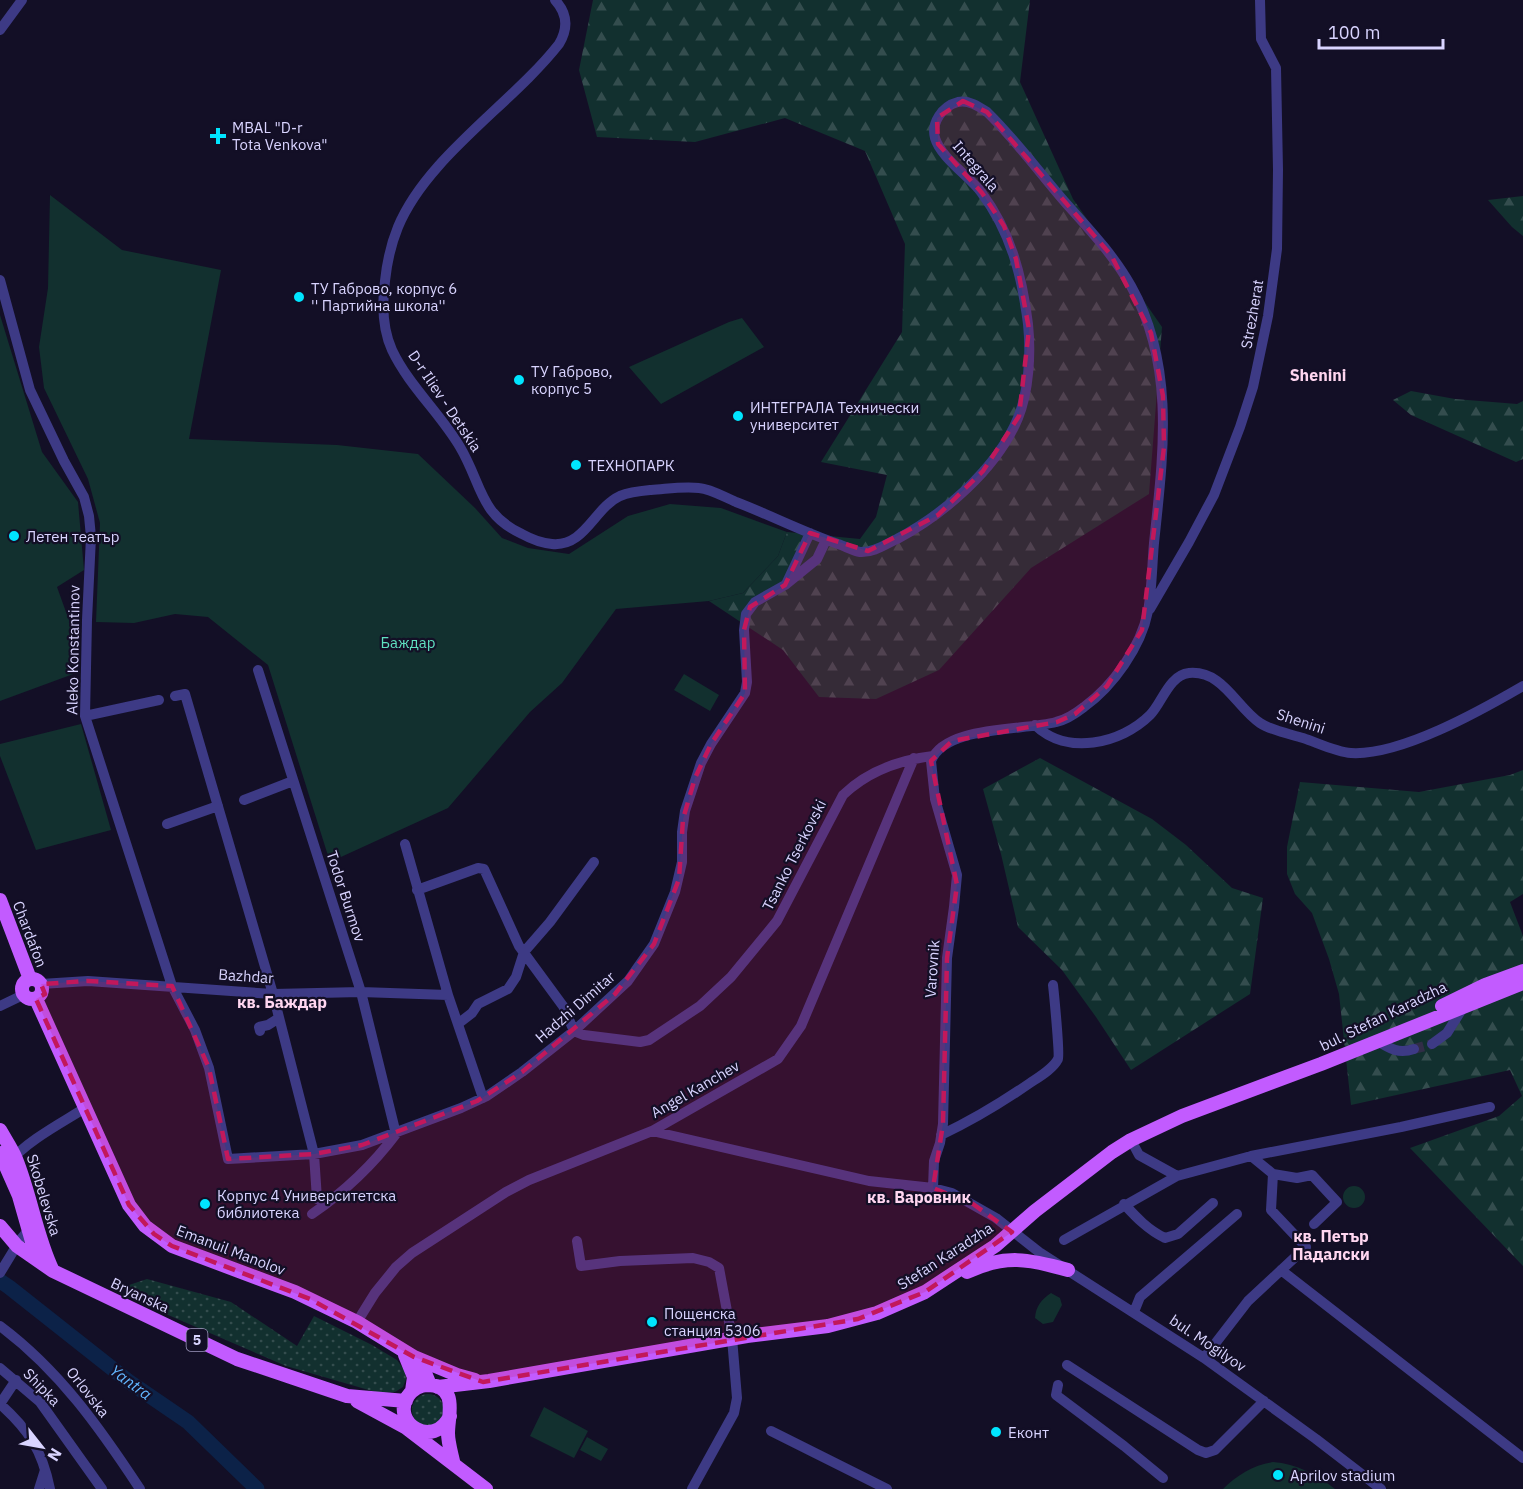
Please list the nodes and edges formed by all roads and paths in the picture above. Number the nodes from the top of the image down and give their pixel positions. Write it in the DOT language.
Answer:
graph roads {
  1 [pos="22,0"];
  2 [pos="555,0"];
  3 [pos="1260,0"];
  4 [pos="0,30"];
  5 [pos="0,280"];
  6 [pos="810,533"];
  7 [pos="826,540"];
  8 [pos="785,585"];
  9 [pos="1148,612"];
  10 [pos="258,670"];
  11 [pos="1523,686"];
  12 [pos="175,696"];
  13 [pos="159,700"];
  14 [pos="85,716"];
  15 [pos="1035,726"];
  16 [pos="933,756"];
  17 [pos="914,758"];
  18 [pos="293,781"];
  19 [pos="244,800"];
  20 [pos="218,806"];
  21 [pos="167,824"];
  22 [pos="405,844"];
  23 [pos="594,862"];
  24 [pos="417,890"];
  25 [pos="0,900"];
  26 [pos="524,952"];
  27 [pos="1523,971"];
  28 [pos="36,982"];
  29 [pos="1523,983"];
  30 [pos="1053,985"];
  31 [pos="172,986"];
  32 [pos="361,993"];
  33 [pos="273,994"];
  34 [pos="448,995"];
  35 [pos="30,997"];
  36 [pos="0,1006"];
  37 [pos="1464,1006"];
  38 [pos="279,1018"];
  39 [pos="459,1023"];
  40 [pos="260,1030"];
  41 [pos="574,1031"];
  42 [pos="1378,1041"];
  43 [pos="1432,1044"];
  44 [pos="1414,1049"];
  45 [pos="1321,1064"];
  46 [pos="483,1098"];
  47 [pos="1490,1107"];
  48 [pos="85,1108"];
  49 [pos="0,1130"];
  50 [pos="652,1131"];
  51 [pos="396,1134"];
  52 [pos="941,1135"];
  53 [pos="1131,1140"];
  54 [pos="0,1153"];
  55 [pos="314,1154"];
  56 [pos="15,1156"];
  57 [pos="1251,1156"];
  58 [pos="228,1159"];
  59 [pos="7,1168"];
  60 [pos="1273,1174"];
  61 [pos="1177,1176"];
  62 [pos="933,1188"];
  63 [pos="317,1198"];
  64 [pos="1213,1203"];
  65 [pos="1124,1204"];
  66 [pos="27,1209"];
  67 [pos="312,1214"];
  68 [pos="1237,1214"];
  69 [pos="1314,1224"];
  70 [pos="0,1225"];
  71 [pos="32,1226"];
  72 [pos="1012,1232"];
  73 [pos="1064,1240"];
  74 [pos="577,1241"];
  75 [pos="16,1246"];
  76 [pos="40,1263"];
  77 [pos="3,1268"];
  78 [pos="1068,1270"];
  79 [pos="1281,1270"];
  80 [pos="53,1271"];
  81 [pos="925,1292"];
  82 [pos="1134,1312"];
  83 [pos="357,1322"];
  84 [pos="0,1326"];
  85 [pos="732,1338"];
  86 [pos="408,1354"];
  87 [pos="1204,1358"];
  88 [pos="1067,1365"];
  89 [pos="0,1368"];
  90 [pos="16,1380"];
  91 [pos="483,1382"];
  92 [pos="1058,1385"];
  93 [pos="434,1386"];
  94 [pos="347,1396"];
  95 [pos="409,1396"];
  96 [pos="363,1398"];
  97 [pos="1264,1401"];
  98 [pos="0,1404"];
  99 [pos="451,1410"];
  100 [pos="414,1426"];
  101 [pos="771,1431"];
  102 [pos="1523,1458"];
  103 [pos="456,1464"];
  104 [pos="45,1470"];
  105 [pos="1162,1478"];
  106 [pos="39,1489"];
  107 [pos="50,1489"];
  108 [pos="102,1489"];
  109 [pos="140,1489"];
  110 [pos="486,1489"];
  111 [pos="692,1489"];
  112 [pos="887,1489"];
  113 [pos="1381,1489"];
  1 -- 4 [label="street"];
  2 -- 6 [label="street, D-r Iliev - Detskia"];
  3 -- 9 [label="street, Strezherat"];
  5 -- 14 [label="street, Aleko Konstantinov"];
  6 -- 7 [label="street, D-r Iliev - Detskia"];
  6 -- 8 [label="street"];
  7 -- 8 [label="street, Hadzhi Dimitar"];
  7 -- 9 [label="street, Integrala"];
  8 -- 41 [label="street, Hadzhi Dimitar"];
  9 -- 15 [label="street"];
  10 -- 18 [label="street, Todor Burmov"];
  11 -- 15 [label="street, Shenini"];
  12 -- 20 [label="street"];
  13 -- 14 [label="street"];
  14 -- 31 [label="street, Aleko Konstantinov"];
  15 -- 16 [label="street"];
  16 -- 17 [label="street, Tsanko Tserkovski"];
  16 -- 52 [label="street, Varovnik"];
  17 -- 41 [label="street, Tsanko Tserkovski"];
  17 -- 50 [label="street, Angel Kanchev"];
  18 -- 19 [label="street"];
  18 -- 32 [label="street, Todor Burmov"];
  20 -- 21 [label="street"];
  20 -- 33 [label="street"];
  22 -- 24 [label="street"];
  23 -- 26 [label="street"];
  24 -- 26 [label="street"];
  24 -- 34 [label="street"];
  25 -- 28 [label="main road, Chardafon"];
  26 -- 39 [label="street"];
  26 -- 41 [label="street"];
  27 -- 45 [label="main road, bul. Stefan Karadzha"];
  28 -- 31 [label="street, Bazhdar"];
  28 -- 35 [label="main road"];
  29 -- 37 [label="main road, bul. Stefan Karadzha"];
  30 -- 52 [label="street"];
  31 -- 33 [label="street, Bazhdar"];
  31 -- 58 [label="street, Aleko Konstantinov"];
  32 -- 33 [label="street, Bazhdar"];
  32 -- 34 [label="street, Bazhdar"];
  32 -- 51 [label="street, Todor Burmov"];
  33 -- 38 [label="street"];
  34 -- 39 [label="street"];
  35 -- 36 [label="street"];
  35 -- 48 [label="main road, Emanuil Manolov"];
  37 -- 42 [label="main road, bul. Stefan Karadzha"];
  37 -- 43 [label="street"];
  38 -- 40 [label="street"];
  38 -- 55 [label="street"];
  39 -- 46 [label="street"];
  41 -- 46 [label="street, Hadzhi Dimitar"];
  42 -- 44 [label="street"];
  42 -- 45 [label="main road, bul. Stefan Karadzha"];
  45 -- 53 [label="main road, Stefan Karadzha"];
  46 -- 51 [label="street, Hadzhi Dimitar"];
  47 -- 57 [label="street"];
  48 -- 56 [label="street"];
  48 -- 83 [label="main road, Emanuil Manolov"];
  49 -- 56 [label="main road, Skobelevska"];
  50 -- 62 [label="street, bul. Mogilyov"];
  50 -- 83 [label="street, Angel Kanchev"];
  51 -- 55 [label="street, Hadzhi Dimitar"];
  51 -- 67 [label="street"];
  52 -- 62 [label="street, Varovnik"];
  53 -- 61 [label="street"];
  53 -- 72 [label="main road, Stefan Karadzha"];
  54 -- 59 [label="main road, Skobelevska"];
  55 -- 58 [label="street, Hadzhi Dimitar"];
  55 -- 63 [label="street"];
  56 -- 59 [label="street"];
  56 -- 66 [label="main road, Skobelevska"];
  57 -- 60 [label="street"];
  57 -- 61 [label="street"];
  59 -- 66 [label="main road, Skobelevska"];
  60 -- 69 [label="street"];
  60 -- 79 [label="street"];
  61 -- 65 [label="street"];
  62 -- 72 [label="street, bul. Mogilyov"];
  64 -- 65 [label="street"];
  65 -- 73 [label="street"];
  66 -- 70 [label="main road"];
  66 -- 71 [label="main road, Skobelevska"];
  68 -- 82 [label="street"];
  70 -- 75 [label="main road, Bryanska / 5"];
  71 -- 75 [label="street"];
  71 -- 76 [label="main road, Skobelevska"];
  71 -- 80 [label="main road, Skobelevska"];
  72 -- 78 [label="street, bul. Mogilyov"];
  72 -- 81 [label="main road, Stefan Karadzha"];
  74 -- 85 [label="street"];
  75 -- 76 [label="main road, Bryanska / 5"];
  75 -- 77 [label="street"];
  76 -- 80 [label="main road, Bryanska / 5"];
  78 -- 81 [label="main road"];
  78 -- 82 [label="street, bul. Mogilyov"];
  79 -- 87 [label="street"];
  79 -- 102 [label="street"];
  80 -- 94 [label="main road, Bryanska / 5"];
  81 -- 85 [label="main road, Stefan Karadzha"];
  82 -- 87 [label="street, bul. Mogilyov"];
  83 -- 86 [label="main road, Emanuil Manolov"];
  84 -- 109 [label="street, Orlovska"];
  85 -- 91 [label="main road, Stefan Karadzha"];
  85 -- 111 [label="street"];
  86 -- 91 [label="main road"];
  86 -- 93 [label="main road, Emanuil Manolov"];
  86 -- 95 [label="main road"];
  87 -- 97 [label="street, bul. Mogilyov"];
  88 -- 97 [label="street"];
  89 -- 90 [label="street, Shipka"];
  90 -- 98 [label="street"];
  90 -- 108 [label="street, Shipka"];
  91 -- 93 [label="main road, Stefan Karadzha"];
  91 -- 99 [label="main road"];
  92 -- 105 [label="street"];
  93 -- 95 [label="main road, 5"];
  93 -- 99 [label="main road"];
  94 -- 96 [label="main road, Bryanska / 5"];
  94 -- 103 [label="main road, Bryanska / 5"];
  95 -- 96 [label="main road, 5"];
  95 -- 100 [label="main road"];
  96 -- 100 [label="main road"];
  97 -- 113 [label="street, bul. Mogilyov"];
  98 -- 104 [label="street"];
  99 -- 100 [label="main road"];
  99 -- 103 [label="main road"];
  100 -- 103 [label="main road"];
  101 -- 112 [label="street"];
  103 -- 110 [label="main road, Bryanska / 5"];
  104 -- 106 [label="street"];
  104 -- 107 [label="street"];
}
